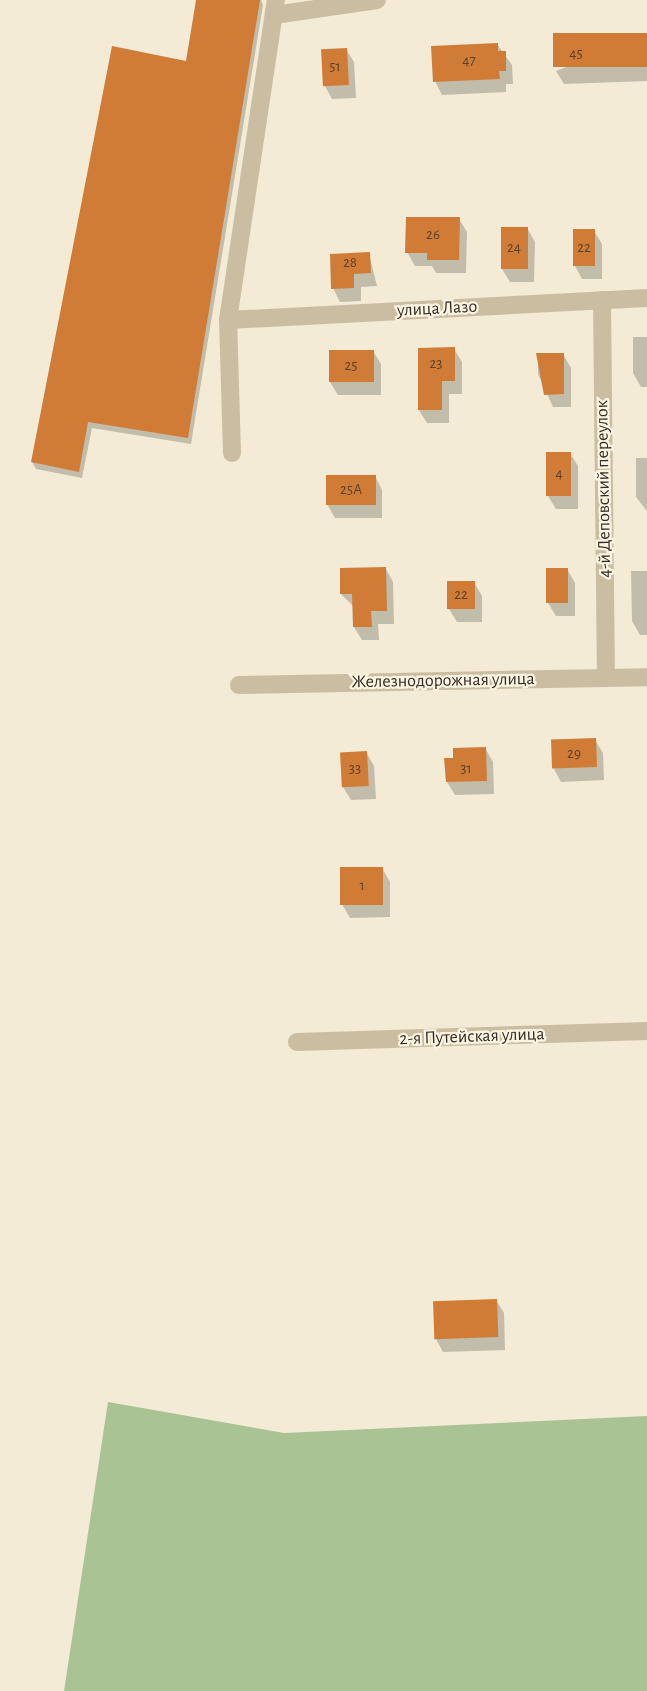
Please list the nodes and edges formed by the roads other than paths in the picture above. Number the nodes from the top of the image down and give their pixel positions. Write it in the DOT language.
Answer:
graph roads {
  1 [pos="377,0"];
  2 [pos="275,8"];
  3 [pos="647,298"];
  4 [pos="602,300"];
  5 [pos="228,320"];
  6 [pos="232,453"];
  7 [pos="647,677"];
  8 [pos="606,678"];
  9 [pos="239,685"];
  10 [pos="647,1031"];
  11 [pos="297,1042"];
  1 -- 2 [label="street"];
  2 -- 5 [label="street"];
  3 -- 4 [label="street, улица Лазо"];
  4 -- 5 [label="street, улица Лазо"];
  4 -- 8 [label="street, 4-й Деповский переулок"];
  5 -- 6 [label="street"];
  7 -- 8 [label="street, Железнодорожная улица"];
  8 -- 9 [label="street, Железнодорожная улица"];
  10 -- 11 [label="street, 2-я Путейская улица"];
}
